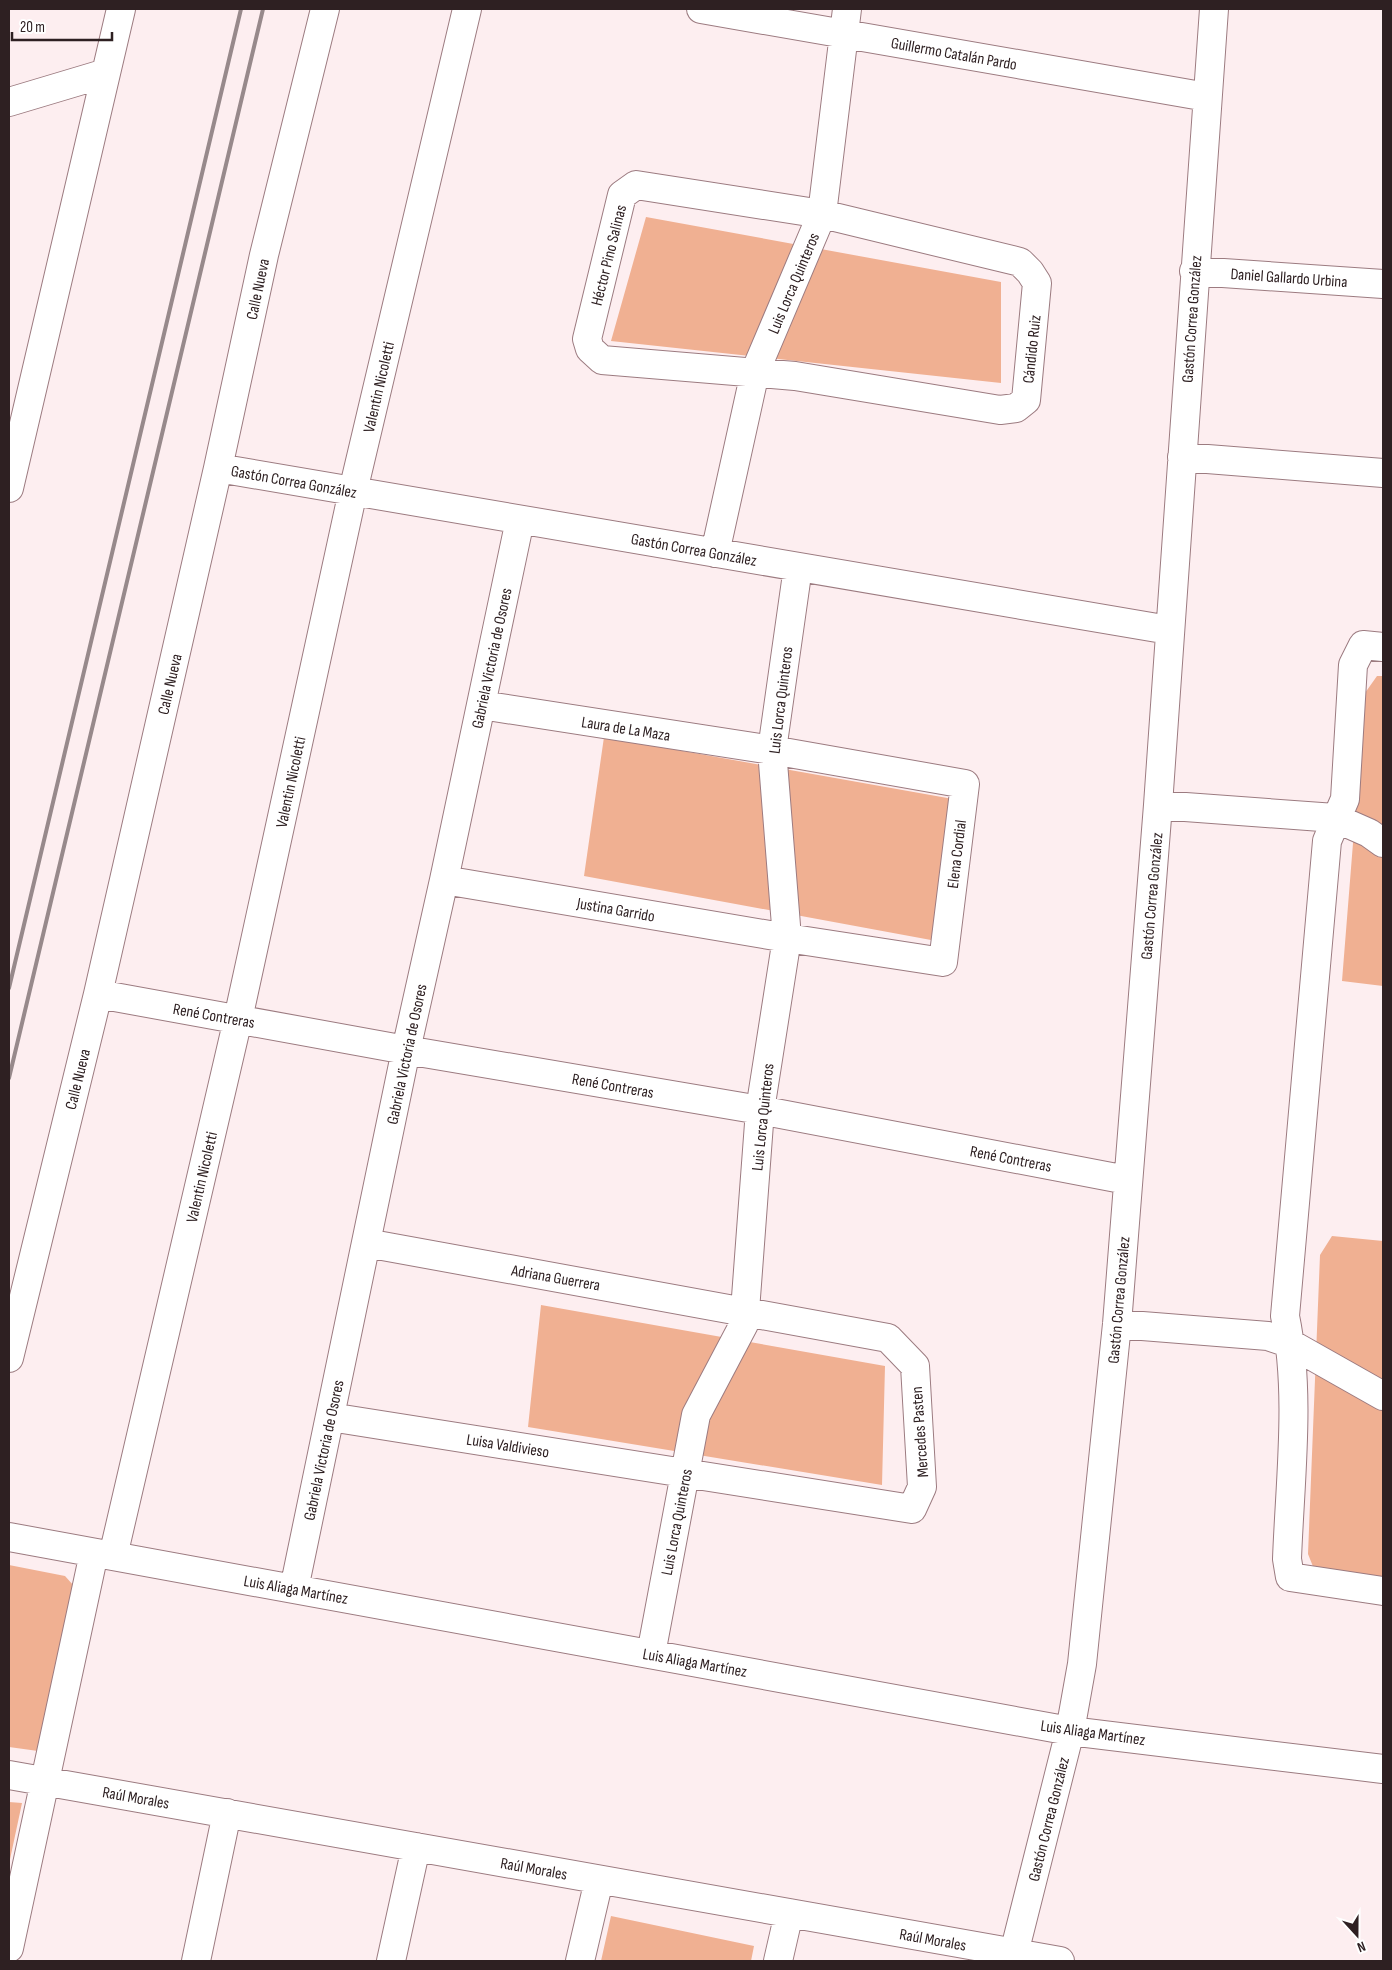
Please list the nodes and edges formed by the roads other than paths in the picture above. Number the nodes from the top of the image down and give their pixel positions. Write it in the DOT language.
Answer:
graph roads {
  1 [pos="121,9"];
  2 [pos="324,9"];
  3 [pos="468,9"];
  4 [pos="701,9"];
  5 [pos="1214,9"];
  6 [pos="845,21"];
  7 [pos="106,73"];
  8 [pos="1207,97"];
  9 [pos="9,102"];
  10 [pos="822,214"];
  11 [pos="1194,271"];
  12 [pos="1383,284"];
  13 [pos="755,372"];
  14 [pos="1182,457"];
  15 [pos="12,458"];
  16 [pos="218,468"];
  17 [pos="1383,473"];
  18 [pos="9,488"];
  19 [pos="353,491"];
  20 [pos="520,520"];
  21 [pos="715,553"];
  22 [pos="798,567"];
  23 [pos="1169,630"];
  24 [pos="1383,647"];
  25 [pos="480,705"];
  26 [pos="772,750"];
  27 [pos="1158,805"];
  28 [pos="1335,818"];
  29 [pos="1383,843"];
  30 [pos="444,880"];
  31 [pos="787,938"];
  32 [pos="98,994"];
  33 [pos="238,1019"];
  34 [pos="406,1050"];
  35 [pos="760,1110"];
  36 [pos="1127,1180"];
  37 [pos="366,1243"];
  38 [pos="745,1312"];
  39 [pos="1117,1324"];
  40 [pos="1291,1344"];
  41 [pos="9,1358"];
  42 [pos="1383,1396"];
  43 [pos="330,1417"];
  44 [pos="685,1473"];
  45 [pos="9,1537"];
  46 [pos="103,1554"];
  47 [pos="294,1589"];
  48 [pos="1383,1591"];
  49 [pos="651,1654"];
  50 [pos="1070,1731"];
  51 [pos="1383,1769"];
  52 [pos="9,1775"];
  53 [pos="45,1781"];
  54 [pos="227,1814"];
  55 [pos="416,1847"];
  56 [pos="599,1880"];
  57 [pos="789,1913"];
  58 [pos="9,1948"];
  59 [pos="1013,1957"];
  60 [pos="196,1961"];
  61 [pos="391,1961"];
  62 [pos="580,1961"];
  63 [pos="778,1961"];
  64 [pos="1060,1961"];
  1 -- 7 [label="street"];
  2 -- 16 [label="street, Calle Nueva"];
  3 -- 19 [label="street, Valentin Nicoletti"];
  4 -- 6 [label="street, Guillermo Catalán Pardo"];
  5 -- 8 [label="street, Gastón Correa González"];
  6 -- 8 [label="street, Guillermo Catalán Pardo"];
  6 -- 10 [label="street, Luis Lorca Quinteros"];
  7 -- 9 [label="street"];
  7 -- 15 [label="street"];
  8 -- 11 [label="street, Gastón Correa González"];
  10 -- 13 [label="street, Luis Lorca Quinteros"];
  10 -- 13 [label="street, Héctor Pino Salinas"];
  10 -- 13 [label="street, Cándido Ruiz"];
  11 -- 12 [label="street, Daniel Gallardo Urbina"];
  11 -- 14 [label="street, Gastón Correa González"];
  13 -- 21 [label="street, Luis Lorca Quinteros"];
  14 -- 17 [label="street"];
  14 -- 23 [label="street, Gastón Correa González"];
  15 -- 18 [label="street"];
  16 -- 19 [label="street, Gastón Correa González"];
  16 -- 32 [label="street, Calle Nueva"];
  19 -- 20 [label="street, Gastón Correa González"];
  19 -- 33 [label="street, Valentin Nicoletti"];
  20 -- 21 [label="street, Gastón Correa González"];
  20 -- 25 [label="street, Gabriela Victoria de Osores"];
  21 -- 22 [label="street, Gastón Correa González"];
  22 -- 23 [label="street, Gastón Correa González"];
  22 -- 26 [label="street, Luis Lorca Quinteros"];
  23 -- 27 [label="street, Gastón Correa González"];
  24 -- 28 [label="street"];
  25 -- 26 [label="street, Laura de La Maza"];
  25 -- 30 [label="street, Gabriela Victoria de Osores"];
  26 -- 31 [label="street, Luis Lorca Quinteros"];
  26 -- 31 [label="street, Elena Cordial"];
  27 -- 28 [label="street"];
  27 -- 36 [label="street, Gastón Correa González"];
  28 -- 29 [label="street"];
  28 -- 40 [label="street"];
  30 -- 31 [label="street, Justina Garrido"];
  30 -- 34 [label="street, Gabriela Victoria de Osores"];
  31 -- 35 [label="street, Luis Lorca Quinteros"];
  32 -- 33 [label="street, René Contreras"];
  32 -- 41 [label="street, Calle Nueva"];
  33 -- 34 [label="street, René Contreras"];
  33 -- 46 [label="street, Valentin Nicoletti"];
  34 -- 35 [label="street, René Contreras"];
  34 -- 37 [label="street, Gabriela Victoria de Osores"];
  35 -- 36 [label="street, René Contreras"];
  35 -- 38 [label="street, Luis Lorca Quinteros"];
  36 -- 39 [label="street, Gastón Correa González"];
  37 -- 38 [label="street, Adriana Guerrera"];
  37 -- 43 [label="street, Gabriela Victoria de Osores"];
  38 -- 44 [label="street, Luis Lorca Quinteros"];
  38 -- 44 [label="street, Mercedes Pasten"];
  39 -- 40 [label="street"];
  39 -- 50 [label="street, Gastón Correa González"];
  40 -- 42 [label="street"];
  40 -- 48 [label="street"];
  43 -- 44 [label="street, Luisa Valdivieso"];
  43 -- 47 [label="street, Gabriela Victoria de Osores"];
  44 -- 49 [label="street, Luis Lorca Quinteros"];
  45 -- 46 [label="street, Luis Aliaga Martínez"];
  46 -- 47 [label="street, Luis Aliaga Martínez"];
  46 -- 53 [label="street, Valentin Nicoletti"];
  47 -- 49 [label="street, Luis Aliaga Martínez"];
  49 -- 50 [label="street, Luis Aliaga Martínez"];
  50 -- 51 [label="street, Luis Aliaga Martínez"];
  50 -- 59 [label="street, Gastón Correa González"];
  52 -- 53 [label="street, Raúl Morales"];
  53 -- 54 [label="street, Raúl Morales"];
  53 -- 58 [label="street, Valentin Nicoletti"];
  54 -- 55 [label="street, Raúl Morales"];
  54 -- 60 [label="street"];
  55 -- 56 [label="street, Raúl Morales"];
  55 -- 61 [label="street"];
  56 -- 57 [label="street, Raúl Morales"];
  56 -- 62 [label="street"];
  57 -- 59 [label="street, Raúl Morales"];
  57 -- 63 [label="street"];
  59 -- 64 [label="street, Raúl Morales"];
}
